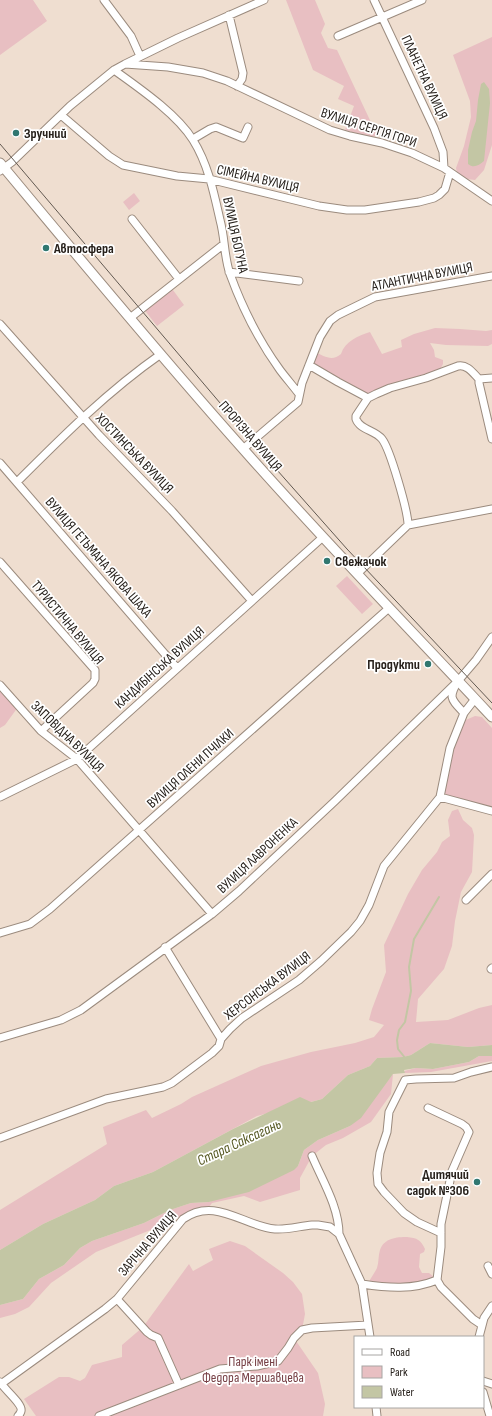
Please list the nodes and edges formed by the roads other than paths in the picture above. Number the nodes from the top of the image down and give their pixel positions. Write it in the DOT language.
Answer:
graph roads {
  1 [pos="104,0"];
  2 [pos="264,0"];
  3 [pos="374,0"];
  4 [pos="422,0"];
  5 [pos="228,15"];
  6 [pos="382,17"];
  7 [pos="338,36"];
  8 [pos="140,56"];
  9 [pos="124,64"];
  10 [pos="114,70"];
  11 [pos="237,86"];
  12 [pos="61,114"];
  13 [pos="248,127"];
  14 [pos="193,140"];
  15 [pos="2,167"];
  16 [pos="447,170"];
  17 [pos="210,179"];
  18 [pos="492,201"];
  19 [pos="132,219"];
  20 [pos="224,244"];
  21 [pos="229,272"];
  22 [pos="492,276"];
  23 [pos="179,279"];
  24 [pos="299,281"];
  25 [pos="130,318"];
  26 [pos="0,324"];
  27 [pos="161,354"];
  28 [pos="309,365"];
  29 [pos="492,378"];
  30 [pos="479,379"];
  31 [pos="299,394"];
  32 [pos="368,398"];
  33 [pos="82,417"];
  34 [pos="492,439"];
  35 [pos="243,449"];
  36 [pos="0,462"];
  37 [pos="17,482"];
  38 [pos="492,509"];
  39 [pos="408,525"];
  40 [pos="323,537"];
  41 [pos="0,562"];
  42 [pos="358,574"];
  43 [pos="252,601"];
  44 [pos="389,608"];
  45 [pos="492,637"];
  46 [pos="177,668"];
  47 [pos="458,681"];
  48 [pos="0,685"];
  49 [pos="475,699"];
  50 [pos="464,713"];
  51 [pos="492,717"];
  52 [pos="41,731"];
  53 [pos="77,759"];
  54 [pos="0,797"];
  55 [pos="440,797"];
  56 [pos="492,811"];
  57 [pos="139,831"];
  58 [pos="492,874"];
  59 [pos="466,900"];
  60 [pos="212,914"];
  61 [pos="0,933"];
  62 [pos="165,947"];
  63 [pos="0,1038"];
  64 [pos="221,1039"];
  65 [pos="492,1067"];
  66 [pos="428,1108"];
  67 [pos="0,1138"];
  68 [pos="312,1156"];
  69 [pos="441,1233"];
  70 [pos="339,1234"];
  71 [pos="488,1266"];
  72 [pos="492,1274"];
  73 [pos="437,1280"];
  74 [pos="362,1284"];
  75 [pos="117,1299"];
  76 [pos="492,1306"];
  77 [pos="368,1325"];
  78 [pos="482,1325"];
  79 [pos="370,1336"];
  80 [pos="479,1336"];
  81 [pos="0,1383"];
  82 [pos="179,1385"];
  83 [pos="484,1395"];
  84 [pos="18,1416"];
  85 [pos="99,1416"];
  86 [pos="490,1416"];
  1 -- 8 [label="street"];
  2 -- 5 [label="street"];
  3 -- 6 [label="street, ПЛАНЕТНА ВУЛИЦЯ"];
  4 -- 6 [label="street"];
  5 -- 8 [label="street"];
  5 -- 11 [label="street"];
  6 -- 7 [label="street"];
  6 -- 16 [label="street, ПЛАНЕТНА ВУЛИЦЯ"];
  8 -- 9 [label="street"];
  9 -- 10 [label="street"];
  9 -- 11 [label="street, ВУЛИЦЯ СЕРГІЯ ГОРИ"];
  10 -- 12 [label="street"];
  10 -- 14 [label="street, ВУЛИЦЯ БОГУНА"];
  11 -- 16 [label="street, ВУЛИЦЯ СЕРГІЯ ГОРИ"];
  12 -- 15 [label="street"];
  12 -- 17 [label="street, СІМЕЙНА ВУЛИЦЯ"];
  13 -- 14 [label="street"];
  14 -- 17 [label="street, ВУЛИЦЯ БОГУНА"];
  15 -- 25 [label="main road, ПРОРІЗНА ВУЛИЦЯ"];
  16 -- 17 [label="street, СІМЕЙНА ВУЛИЦЯ"];
  16 -- 18 [label="street, ВУЛИЦЯ СЕРГІЯ ГОРИ"];
  17 -- 20 [label="street, ВУЛИЦЯ БОГУНА"];
  19 -- 23 [label="street"];
  20 -- 21 [label="street, ВУЛИЦЯ БОГУНА"];
  20 -- 23 [label="street"];
  21 -- 24 [label="street"];
  21 -- 31 [label="street, ВУЛИЦЯ БОГУНА"];
  22 -- 28 [label="street, АТЛАНТИЧНА ВУЛИЦЯ"];
  23 -- 25 [label="street"];
  25 -- 27 [label="main road, ПРОРІЗНА ВУЛИЦЯ"];
  26 -- 33 [label="street, ХОСТИНСЬКА ВУЛИЦЯ"];
  27 -- 33 [label="street"];
  27 -- 35 [label="main road, ПРОРІЗНА ВУЛИЦЯ"];
  28 -- 31 [label="street, АТЛАНТИЧНА ВУЛИЦЯ"];
  28 -- 32 [label="street"];
  29 -- 30 [label="street"];
  30 -- 32 [label="street"];
  30 -- 34 [label="street"];
  31 -- 35 [label="street, АТЛАНТИЧНА ВУЛИЦЯ"];
  32 -- 39 [label="street"];
  33 -- 37 [label="street"];
  33 -- 43 [label="street, ХОСТИНСЬКА ВУЛИЦЯ"];
  35 -- 40 [label="main road, ПРОРІЗНА ВУЛИЦЯ"];
  36 -- 37 [label="street, ВУЛИЦЯ ГЕТЬМАНА ЯКОВА ШАХА"];
  37 -- 46 [label="street, ВУЛИЦЯ ГЕТЬМАНА ЯКОВА ШАХА"];
  38 -- 39 [label="street"];
  39 -- 42 [label="street"];
  40 -- 42 [label="main road, ПРОРІЗНА ВУЛИЦЯ"];
  40 -- 43 [label="street, КАНДИБІНСЬКА ВУЛИЦЯ"];
  41 -- 52 [label="street, ТУРИСТИЧНА ВУЛИЦЯ"];
  42 -- 44 [label="main road, ПРОРІЗНА ВУЛИЦЯ"];
  43 -- 46 [label="street, КАНДИБІНСЬКА ВУЛИЦЯ"];
  44 -- 47 [label="main road, ПРОРІЗНА ВУЛИЦЯ"];
  44 -- 57 [label="street, ВУЛИЦЯ ОЛЕНИ ПЧІЛКИ"];
  45 -- 47 [label="street, ВУЛИЦЯ ЛАВРОНЕНКА"];
  46 -- 53 [label="street, КАНДИБІНСЬКА ВУЛИЦЯ"];
  47 -- 49 [label="main road, ПРОРІЗНА ВУЛИЦЯ"];
  47 -- 50 [label="street"];
  47 -- 60 [label="street, ВУЛИЦЯ ЛАВРОНЕНКА"];
  48 -- 52 [label="street, ЗАПОВІДНА ВУЛИЦЯ"];
  49 -- 50 [label="street, ХЕРСОНСЬКА ВУЛИЦЯ"];
  49 -- 51 [label="main road, ПРОРІЗНА ВУЛИЦЯ"];
  50 -- 55 [label="street, ХЕРСОНСЬКА ВУЛИЦЯ"];
  52 -- 53 [label="street, ЗАПОВІДНА ВУЛИЦЯ"];
  53 -- 54 [label="street, КАНДИБІНСЬКА ВУЛИЦЯ"];
  53 -- 57 [label="street, ЗАПОВІДНА ВУЛИЦЯ"];
  55 -- 56 [label="street"];
  55 -- 64 [label="street, ХЕРСОНСЬКА ВУЛИЦЯ"];
  57 -- 60 [label="street, ЗАПОВІДНА ВУЛИЦЯ"];
  57 -- 61 [label="street, ВУЛИЦЯ ОЛЕНИ ПЧІЛКИ"];
  58 -- 59 [label="street"];
  60 -- 62 [label="street, ВУЛИЦЯ ЛАВРОНЕНКА"];
  62 -- 63 [label="street, ВУЛИЦЯ ЛАВРОНЕНКА"];
  62 -- 64 [label="street"];
  64 -- 67 [label="street, ХЕРСОНСЬКА ВУЛИЦЯ"];
  65 -- 69 [label="street"];
  66 -- 69 [label="street"];
  68 -- 70 [label="street"];
  69 -- 73 [label="street"];
  70 -- 74 [label="street"];
  70 -- 75 [label="street, ЗАРІЧНА ВУЛИЦЯ"];
  71 -- 72 [label="street"];
  73 -- 74 [label="street"];
  73 -- 78 [label="street"];
  74 -- 77 [label="street"];
  75 -- 81 [label="street, ЗАРІЧНА ВУЛИЦЯ"];
  75 -- 82 [label="street"];
  76 -- 78 [label="street"];
  77 -- 79 [label="street"];
  77 -- 82 [label="street"];
  78 -- 80 [label="street"];
  81 -- 84 [label="street"];
  82 -- 85 [label="street"];
  83 -- 86 [label="street"];
}
